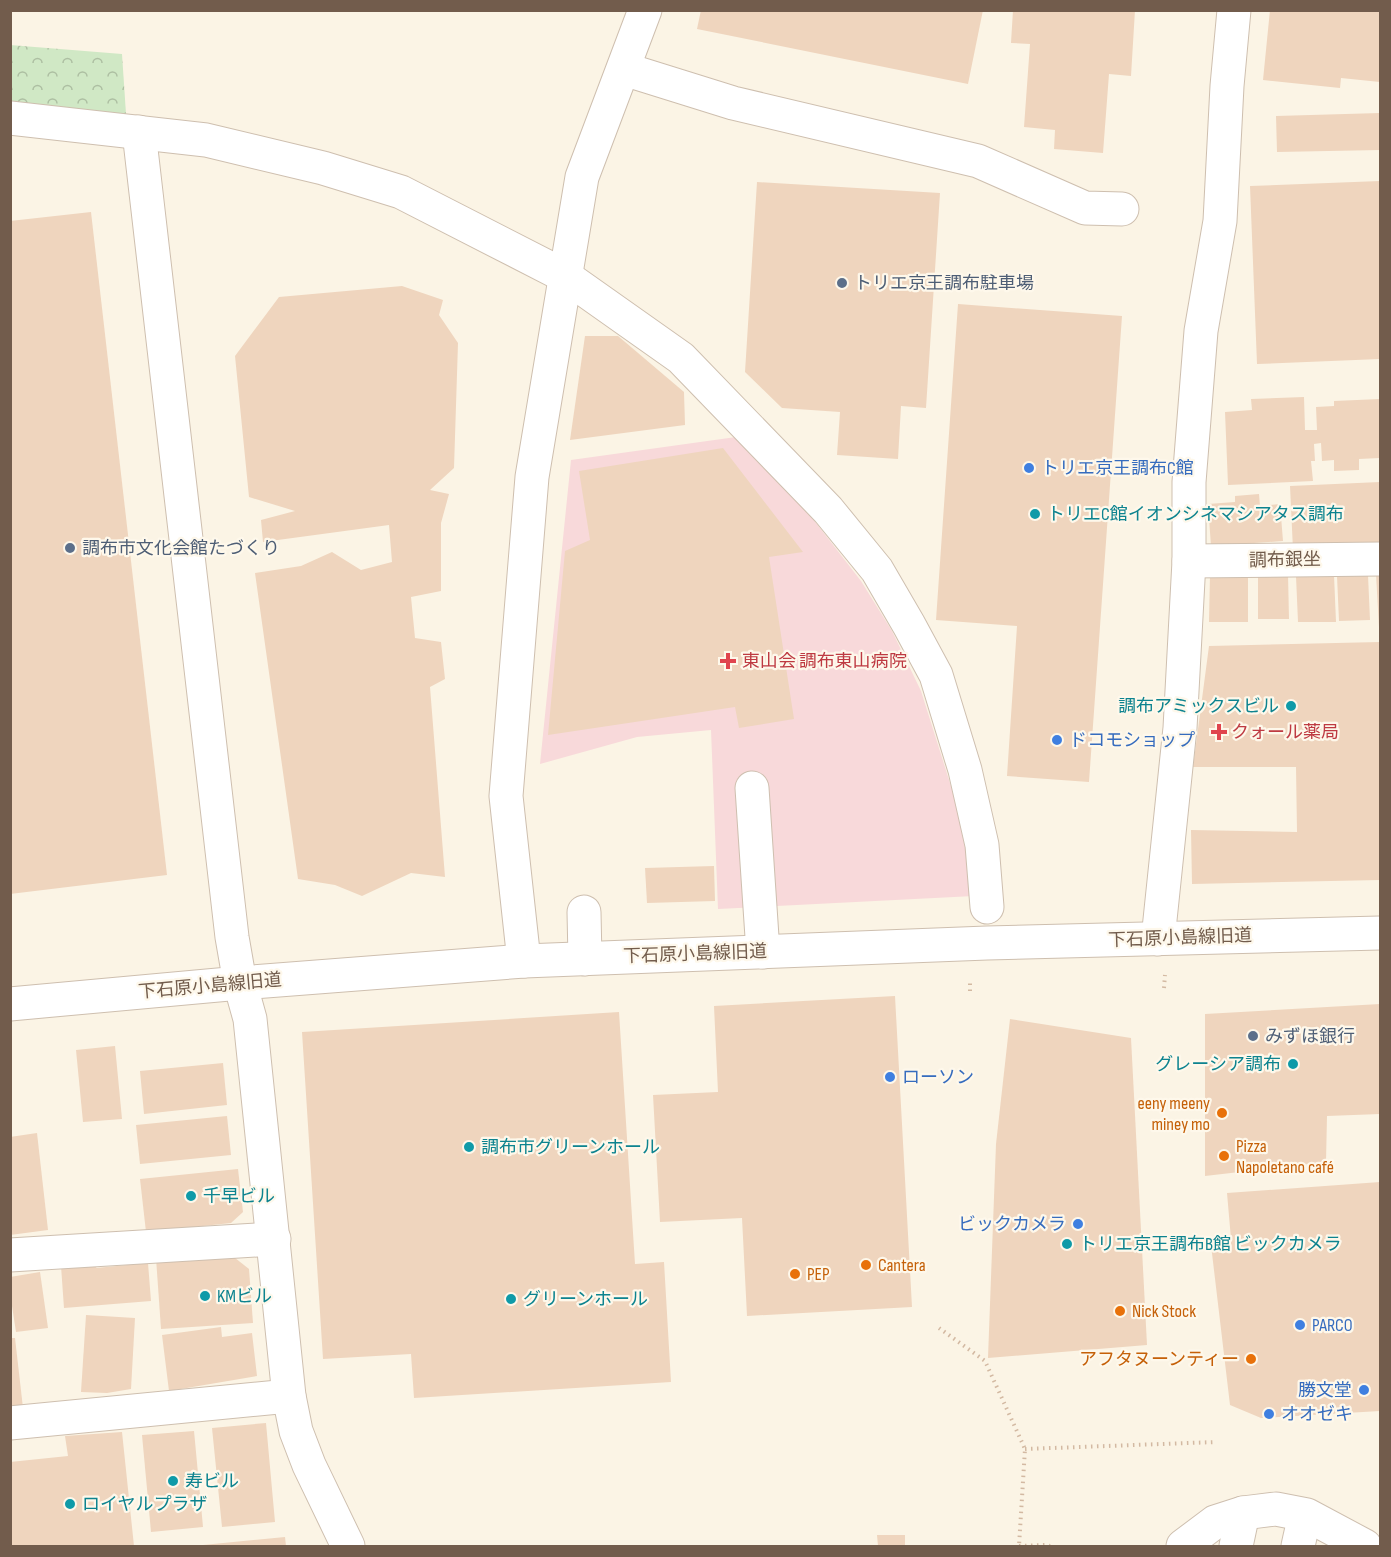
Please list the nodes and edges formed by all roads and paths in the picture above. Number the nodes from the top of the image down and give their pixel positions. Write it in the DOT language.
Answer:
graph roads {
  1 [pos="645,10"];
  2 [pos="1234,10"];
  3 [pos="624,69"];
  4 [pos="10,118"];
  5 [pos="139,132"];
  6 [pos="1122,209"];
  7 [pos="565,276"];
  8 [pos="1380,559"];
  9 [pos="1189,561"];
  10 [pos="752,788"];
  11 [pos="987,907"];
  12 [pos="584,912"];
  13 [pos="1380,933"];
  14 [pos="1158,939"];
  15 [pos="763,952"];
  16 [pos="585,958"];
  17 [pos="524,961"];
  18 [pos="1165,975"];
  19 [pos="970,980"];
  20 [pos="240,983"];
  21 [pos="1164,988"];
  22 [pos="970,991"];
  23 [pos="10,1004"];
  24 [pos="274,1239"];
  25 [pos="10,1255"];
  26 [pos="939,1328"];
  27 [pos="289,1396"];
  28 [pos="10,1424"];
  29 [pos="1216,1442"];
  30 [pos="1025,1449"];
  31 [pos="1243,1512"];
  32 [pos="1298,1533"];
  33 [pos="348,1546"];
  34 [pos="1018,1546"];
  35 [pos="1050,1546"];
  36 [pos="1183,1546"];
  37 [pos="1236,1546"];
  38 [pos="1365,1546"];
  1 -- 3 [label="street"];
  2 -- 9 [label="street"];
  3 -- 6 [label="street"];
  3 -- 7 [label="street"];
  4 -- 5 [label="street"];
  5 -- 7 [label="street"];
  5 -- 20 [label="street"];
  7 -- 11 [label="street"];
  7 -- 17 [label="street"];
  8 -- 9 [label="street, 調布銀坐"];
  9 -- 14 [label="street"];
  10 -- 15 [label="street"];
  12 -- 16 [label="street"];
  13 -- 14 [label="street, 下石原小島線旧道"];
  14 -- 15 [label="street, 下石原小島線旧道"];
  15 -- 16 [label="street, 下石原小島線旧道"];
  16 -- 17 [label="street, 下石原小島線旧道"];
  17 -- 20 [label="street, 下石原小島線旧道"];
  18 -- 21 [label="path"];
  19 -- 22 [label="path"];
  20 -- 23 [label="street, 下石原小島線旧道"];
  20 -- 24 [label="street"];
  24 -- 25 [label="street"];
  24 -- 27 [label="street"];
  26 -- 30 [label="path"];
  27 -- 28 [label="street"];
  27 -- 33 [label="street"];
  29 -- 30 [label="path"];
  30 -- 34 [label="path"];
  31 -- 32 [label="street"];
  31 -- 36 [label="street"];
  31 -- 37 [label="street"];
  32 -- 38 [label="street"];
  34 -- 35 [label="path"];
}
